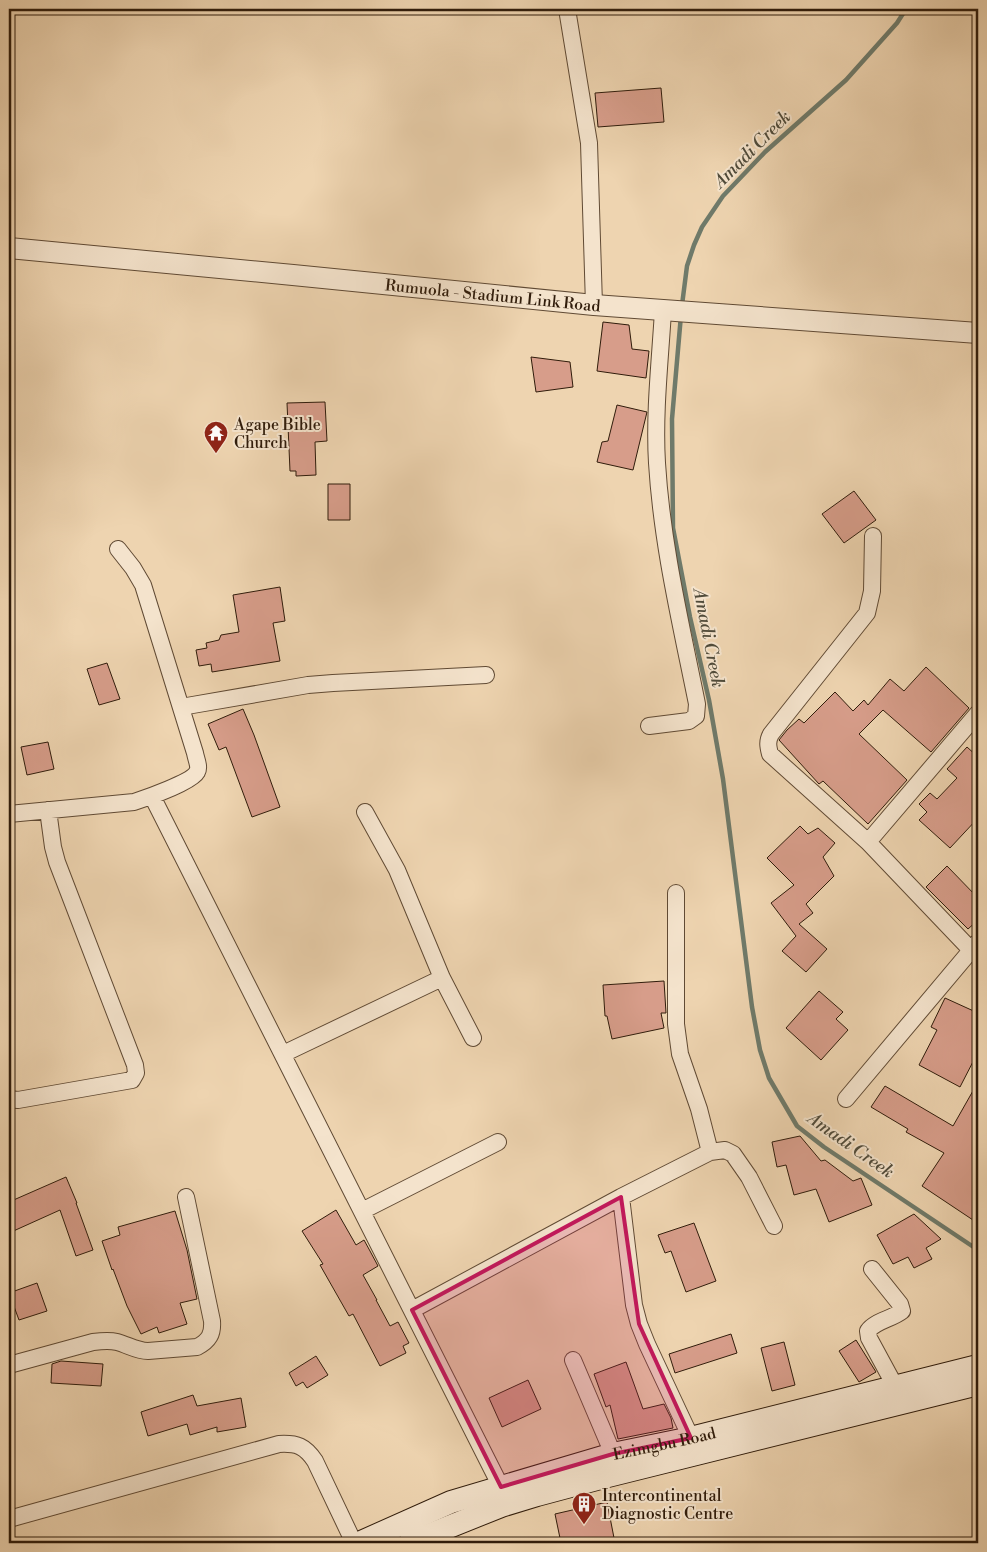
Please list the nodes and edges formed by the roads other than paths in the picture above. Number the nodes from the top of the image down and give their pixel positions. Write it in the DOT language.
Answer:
graph roads {
  1 [pos="567,9"];
  2 [pos="9,248"];
  3 [pos="594,306"];
  4 [pos="667,311"];
  5 [pos="978,333"];
  6 [pos="873,536"];
  7 [pos="118,549"];
  8 [pos="486,675"];
  9 [pos="181,707"];
  10 [pos="978,713"];
  11 [pos="649,726"];
  12 [pos="152,796"];
  13 [pos="48,810"];
  14 [pos="364,812"];
  15 [pos="9,814"];
  16 [pos="868,842"];
  17 [pos="676,894"];
  18 [pos="975,946"];
  19 [pos="442,978"];
  20 [pos="473,1038"];
  21 [pos="283,1054"];
  22 [pos="9,1099"];
  23 [pos="846,1099"];
  24 [pos="498,1142"];
  25 [pos="710,1152"];
  26 [pos="621,1197"];
  27 [pos="186,1198"];
  28 [pos="362,1211"];
  29 [pos="774,1226"];
  30 [pos="872,1269"];
  31 [pos="412,1310"];
  32 [pos="573,1360"];
  33 [pos="9,1365"];
  34 [pos="978,1366"];
  35 [pos="978,1384"];
  36 [pos="895,1386"];
  37 [pos="696,1446"];
  38 [pos="613,1454"];
  39 [pos="501,1487"];
  40 [pos="9,1520"];
  41 [pos="354,1543"];
  42 [pos="359,1543"];
  43 [pos="409,1543"];
  1 -- 3 [label="street"];
  2 -- 3 [label="street, Rumuola - Stadium Link Road"];
  3 -- 4 [label="street, Rumuola - Stadium Link Road"];
  4 -- 5 [label="street, Rumuola - Stadium Link Road"];
  4 -- 11 [label="street"];
  6 -- 16 [label="street"];
  7 -- 9 [label="street"];
  8 -- 9 [label="street"];
  9 -- 12 [label="street"];
  10 -- 16 [label="street"];
  12 -- 13 [label="street"];
  12 -- 21 [label="street"];
  13 -- 15 [label="street"];
  13 -- 22 [label="street"];
  14 -- 19 [label="street"];
  16 -- 18 [label="street"];
  17 -- 25 [label="street"];
  18 -- 23 [label="street"];
  19 -- 20 [label="street"];
  19 -- 21 [label="street"];
  21 -- 28 [label="street"];
  24 -- 28 [label="street"];
  25 -- 26 [label="street"];
  25 -- 29 [label="street"];
  26 -- 31 [label="street"];
  26 -- 37 [label="street"];
  27 -- 33 [label="street"];
  28 -- 31 [label="street"];
  30 -- 36 [label="street"];
  31 -- 39 [label="street"];
  32 -- 38 [label="street"];
  34 -- 36 [label="main road, Ezimgbu Road"];
  35 -- 37 [label="main road, Ezimgbu Road"];
  36 -- 37 [label="main road, Ezimgbu Road"];
  37 -- 38 [label="main road, Ezimgbu Road"];
  37 -- 43 [label="main road, Ezimgbu Road"];
  38 -- 39 [label="main road, Ezimgbu Road"];
  39 -- 42 [label="main road, Ezimgbu Road"];
  40 -- 41 [label="street"];
}
